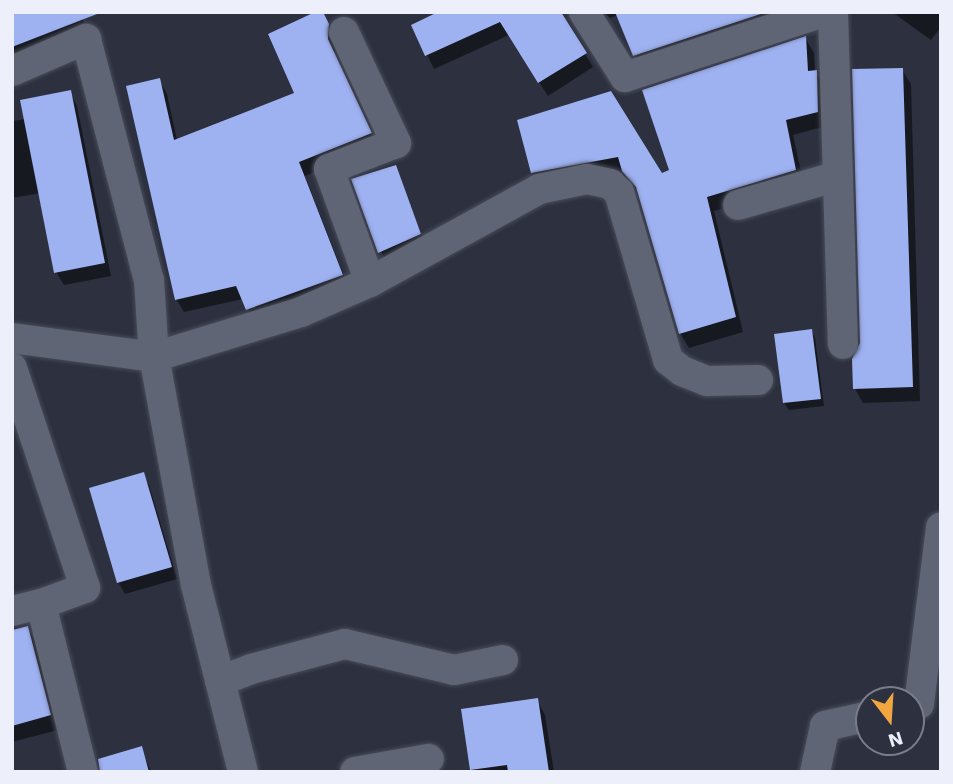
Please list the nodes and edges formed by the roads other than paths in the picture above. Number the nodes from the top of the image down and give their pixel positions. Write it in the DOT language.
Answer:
graph roads {
  1 [pos="584,12"];
  2 [pos="824,12"];
  3 [pos="833,12"];
  4 [pos="344,32"];
  5 [pos="12,71"];
  6 [pos="838,176"];
  7 [pos="738,205"];
  8 [pos="370,282"];
  9 [pos="12,338"];
  10 [pos="843,344"];
  11 [pos="154,357"];
  12 [pos="12,368"];
  13 [pos="758,380"];
  14 [pos="941,527"];
  15 [pos="41,604"];
  16 [pos="12,611"];
  17 [pos="503,660"];
  18 [pos="220,681"];
  19 [pos="925,693"];
  20 [pos="855,719"];
  21 [pos="429,760"];
  22 [pos="83,772"];
  23 [pos="243,772"];
  24 [pos="355,772"];
  25 [pos="815,772"];
  1 -- 2 [label="street"];
  3 -- 6 [label="street"];
  4 -- 8 [label="street"];
  5 -- 11 [label="street"];
  6 -- 7 [label="street"];
  6 -- 10 [label="street"];
  8 -- 11 [label="street"];
  8 -- 13 [label="street"];
  9 -- 11 [label="street"];
  11 -- 18 [label="street"];
  12 -- 15 [label="street"];
  14 -- 19 [label="street"];
  15 -- 16 [label="street"];
  15 -- 22 [label="street"];
  17 -- 18 [label="street"];
  18 -- 23 [label="street"];
  20 -- 25 [label="street"];
  21 -- 24 [label="street"];
}
